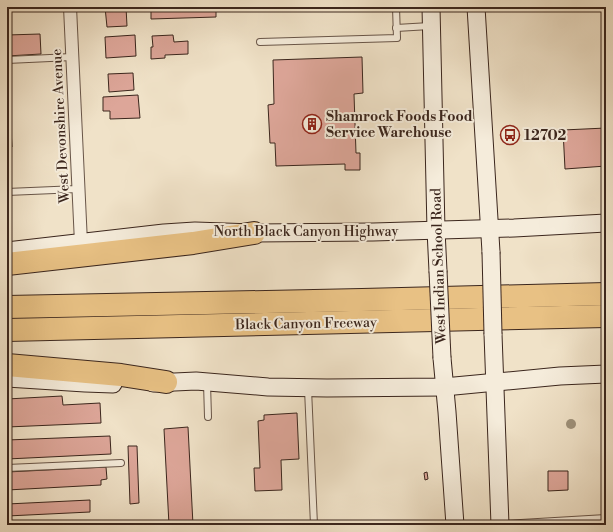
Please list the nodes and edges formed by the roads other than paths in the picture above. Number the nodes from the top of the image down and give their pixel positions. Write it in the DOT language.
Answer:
graph roads {
  1 [pos="70,7"];
  2 [pos="330,7"];
  3 [pos="396,7"];
  4 [pos="431,7"];
  5 [pos="476,7"];
  6 [pos="259,8"];
  7 [pos="431,26"];
  8 [pos="396,28"];
  9 [pos="260,42"];
  10 [pos="72,57"];
  11 [pos="7,60"];
  12 [pos="78,189"];
  13 [pos="7,192"];
  14 [pos="606,223"];
  15 [pos="490,229"];
  16 [pos="436,230"];
  17 [pos="254,233"];
  18 [pos="81,243"];
  19 [pos="7,251"];
  20 [pos="7,264"];
  21 [pos="606,281"];
  22 [pos="7,294"];
  23 [pos="606,294"];
  24 [pos="7,307"];
  25 [pos="606,316"];
  26 [pos="7,330"];
  27 [pos="7,365"];
  28 [pos="606,374"];
  29 [pos="7,378"];
  30 [pos="166,382"];
  31 [pos="207,382"];
  32 [pos="495,382"];
  33 [pos="308,387"];
  34 [pos="444,387"];
  35 [pos="208,417"];
  36 [pos="121,463"];
  37 [pos="7,468"];
  38 [pos="606,518"];
  39 [pos="500,524"];
  40 [pos="314,525"];
  41 [pos="455,525"];
  1 -- 10 [label="street, West Devonshire Avenue"];
  2 -- 6 [label="lane"];
  3 -- 8 [label="lane"];
  4 -- 7 [label="main road, West Indian School Road"];
  5 -- 15 [label="main road"];
  7 -- 8 [label="lane"];
  7 -- 16 [label="main road, West Indian School Road"];
  8 -- 9 [label="lane"];
  10 -- 11 [label="lane"];
  10 -- 12 [label="street, West Devonshire Avenue"];
  12 -- 13 [label="lane"];
  12 -- 18 [label="street, West Devonshire Avenue"];
  14 -- 15 [label="main road, North Black Canyon Highway"];
  15 -- 16 [label="main road, North Black Canyon Highway"];
  15 -- 32 [label="main road, bridge"];
  16 -- 17 [label="main road, North Black Canyon Highway"];
  16 -- 34 [label="main road, West Indian School Road, bridge"];
  17 -- 18 [label="main road, North Black Canyon Highway"];
  17 -- 20 [label="highway"];
  18 -- 19 [label="main road, North Black Canyon Highway"];
  21 -- 22 [label="highway"];
  23 -- 24 [label="highway"];
  25 -- 26 [label="highway, Black Canyon Freeway"];
  27 -- 30 [label="highway"];
  28 -- 32 [label="main road"];
  29 -- 30 [label="main road"];
  30 -- 31 [label="main road"];
  31 -- 33 [label="main road"];
  31 -- 35 [label="lane"];
  32 -- 34 [label="main road"];
  32 -- 39 [label="main road"];
  33 -- 34 [label="main road"];
  33 -- 40 [label="lane"];
  34 -- 41 [label="main road, West Indian School Road"];
  36 -- 37 [label="lane"];
  38 -- 39 [label="lane"];
}
